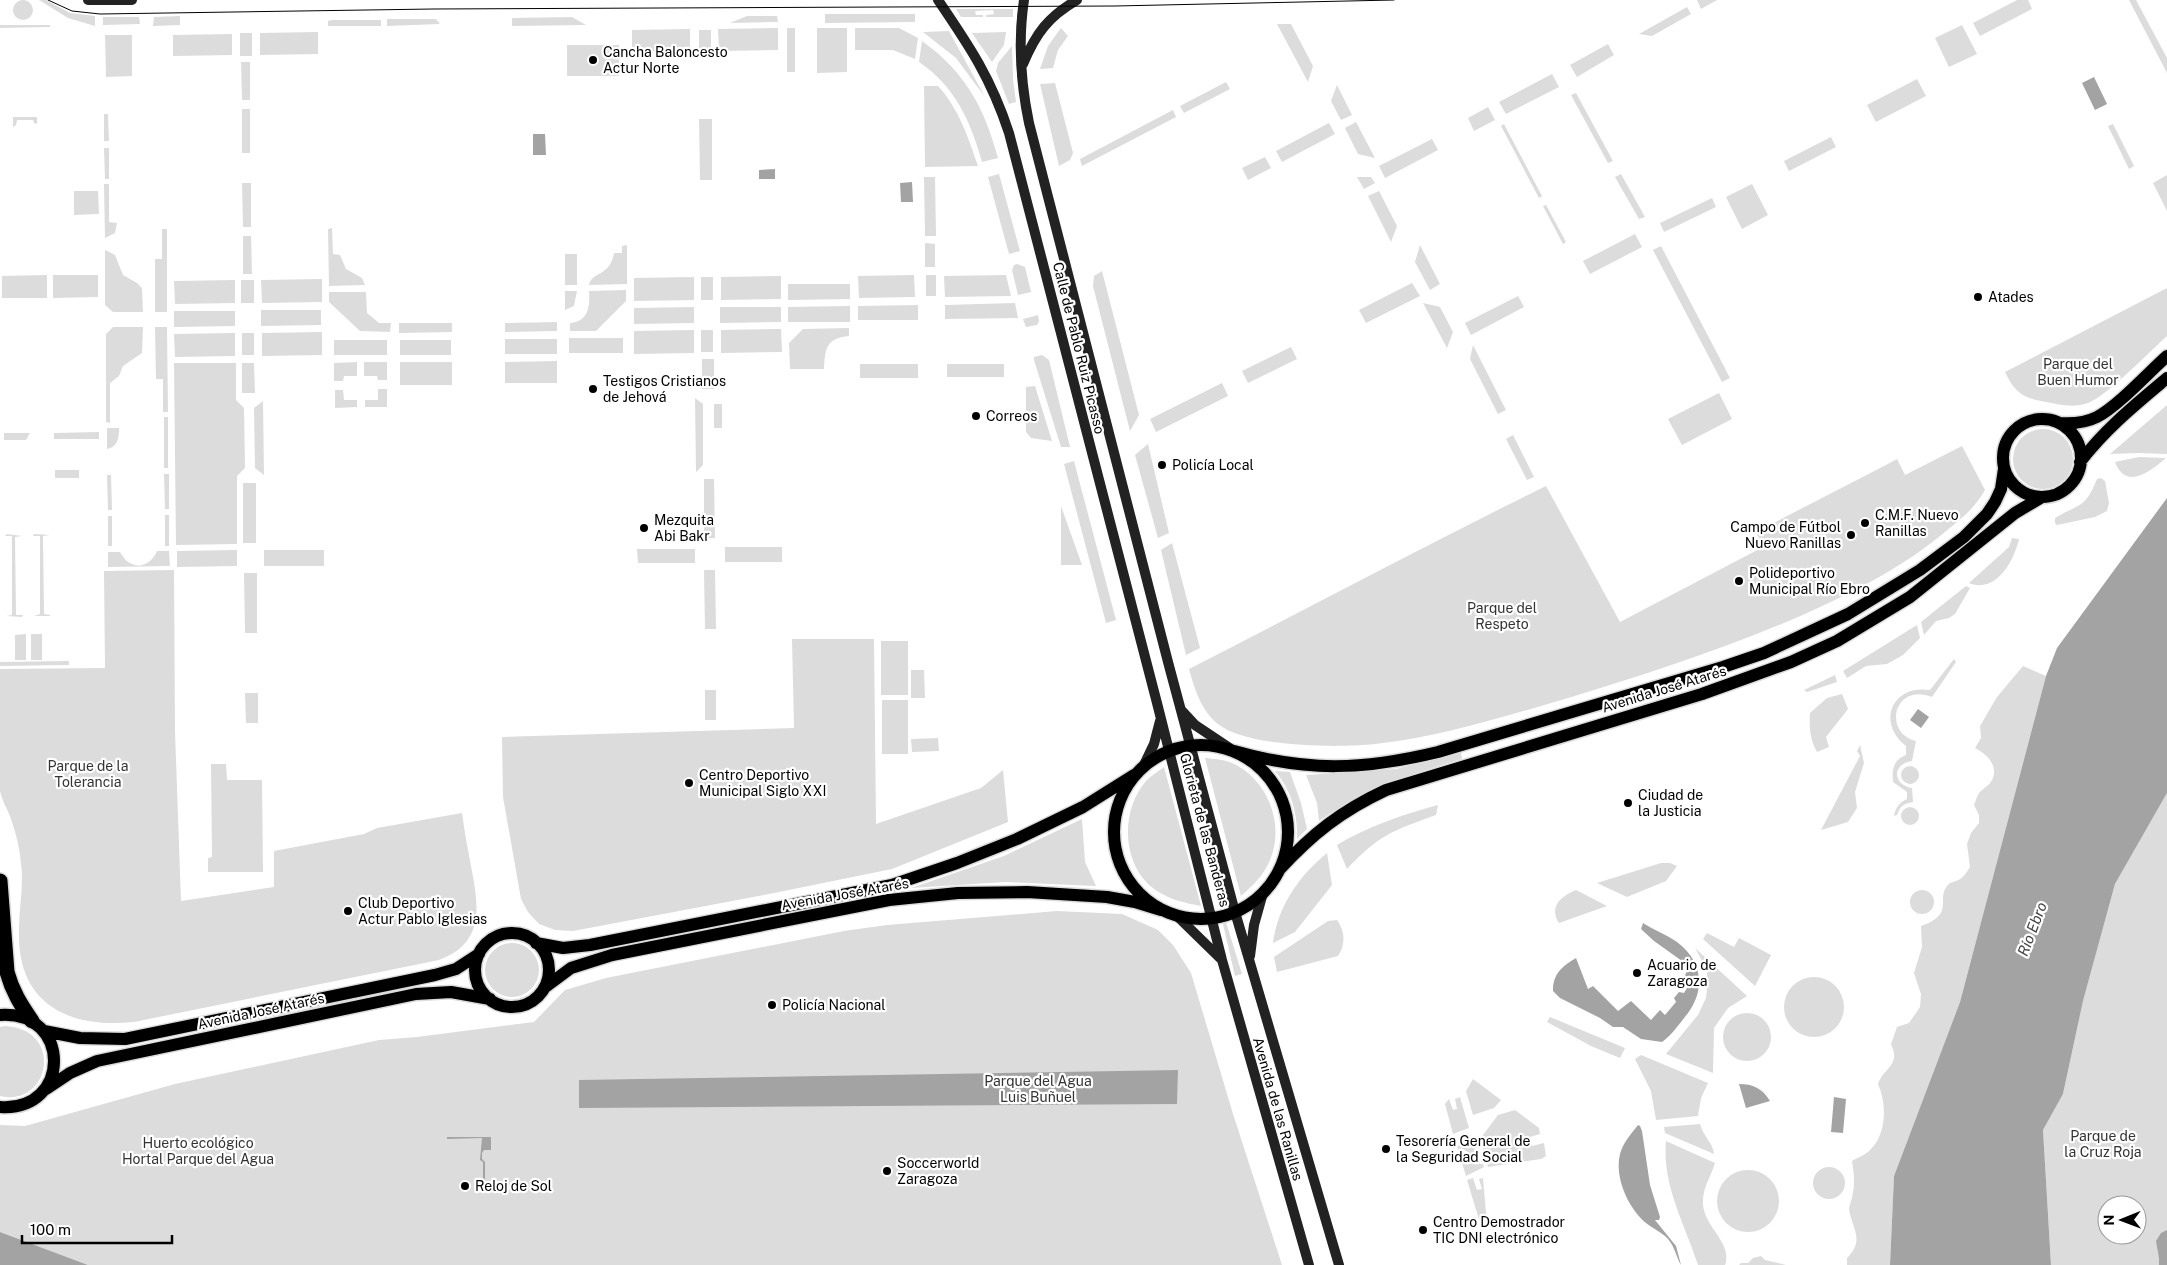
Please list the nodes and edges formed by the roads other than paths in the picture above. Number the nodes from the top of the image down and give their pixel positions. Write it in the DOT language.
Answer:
graph roads {
  1 [pos="88,0"];
  2 [pos="132,0"];
  3 [pos="938,0"];
  4 [pos="1024,0"];
  5 [pos="1077,0"];
  6 [pos="1022,67"];
  7 [pos="2167,356"];
  8 [pos="2167,378"];
  9 [pos="2058,423"];
  10 [pos="2080,462"];
  11 [pos="2004,469"];
  12 [pos="2042,497"];
  13 [pos="1181,709"];
  14 [pos="1161,717"];
  15 [pos="1191,745"];
  16 [pos="1169,750"];
  17 [pos="1234,751"];
  18 [pos="1144,765"];
  19 [pos="1134,775"];
  20 [pos="1279,870"];
  21 [pos="0,882"];
  22 [pos="1263,893"];
  23 [pos="1161,910"];
  24 [pos="1235,912"];
  25 [pos="1177,916"];
  26 [pos="1213,918"];
  27 [pos="536,943"];
  28 [pos="479,954"];
  29 [pos="1222,960"];
  30 [pos="1249,962"];
  31 [pos="544,988"];
  32 [pos="490,999"];
  33 [pos="0,1015"];
  34 [pos="32,1021"];
  35 [pos="44,1031"];
  36 [pos="46,1089"];
  37 [pos="0,1107"];
  38 [pos="1309,1265"];
  39 [pos="1340,1265"];
  1 -- 2 [label="main road"];
  3 -- 14 [label="main road, Calle de Pablo Ruiz Picasso"];
  4 -- 6 [label="main road, Calle de Pablo Ruiz Picasso"];
  5 -- 6 [label="main road"];
  6 -- 13 [label="main road, Calle de Pablo Ruiz Picasso"];
  7 -- 9 [label="main road"];
  8 -- 10 [label="main road"];
  9 -- 10 [label="main road"];
  9 -- 11 [label="main road"];
  10 -- 12 [label="main road"];
  11 -- 12 [label="main road"];
  11 -- 17 [label="main road, Avenida José Atarés"];
  12 -- 20 [label="main road, Avenida José Atarés"];
  13 -- 15 [label="main road, Calle de Pablo Ruiz Picasso"];
  13 -- 17 [label="main road, Calle de Pablo Ruiz Picasso"];
  14 -- 16 [label="main road, Calle de Pablo Ruiz Picasso"];
  14 -- 18 [label="main road, Calle de Pablo Ruiz Picasso"];
  15 -- 16 [label="main road, Glorieta de las Banderas"];
  15 -- 17 [label="main road, Glorieta de las Banderas"];
  15 -- 24 [label="main road, Glorieta de las Banderas"];
  16 -- 18 [label="main road, Glorieta de las Banderas"];
  16 -- 26 [label="main road, Glorieta de las Banderas"];
  17 -- 20 [label="main road, Glorieta de las Banderas"];
  18 -- 19 [label="main road, Glorieta de las Banderas"];
  19 -- 23 [label="main road, Glorieta de las Banderas"];
  19 -- 27 [label="main road, Avenida José Atarés"];
  20 -- 22 [label="main road, Glorieta de las Banderas"];
  21 -- 34 [label="highway"];
  22 -- 24 [label="main road, Glorieta de las Banderas"];
  22 -- 30 [label="main road, Avenida de las Ranillas"];
  23 -- 25 [label="main road, Glorieta de las Banderas"];
  23 -- 31 [label="main road, Avenida José Atarés"];
  24 -- 26 [label="main road, Glorieta de las Banderas"];
  24 -- 30 [label="main road, Avenida de las Ranillas"];
  25 -- 26 [label="main road, Glorieta de las Banderas"];
  25 -- 29 [label="main road, Avenida de las Ranillas"];
  26 -- 29 [label="main road, Avenida de las Ranillas"];
  27 -- 28 [label="main road"];
  27 -- 31 [label="main road"];
  28 -- 32 [label="main road"];
  28 -- 35 [label="main road, Avenida José Atarés"];
  29 -- 38 [label="main road, Avenida de las Ranillas"];
  30 -- 39 [label="main road, Avenida de las Ranillas"];
  31 -- 32 [label="main road"];
  32 -- 36 [label="main road, Avenida José Atarés"];
  33 -- 34 [label="main road"];
  34 -- 35 [label="main road"];
  35 -- 36 [label="main road"];
  36 -- 37 [label="main road, Avenida José Atarés"];
}
